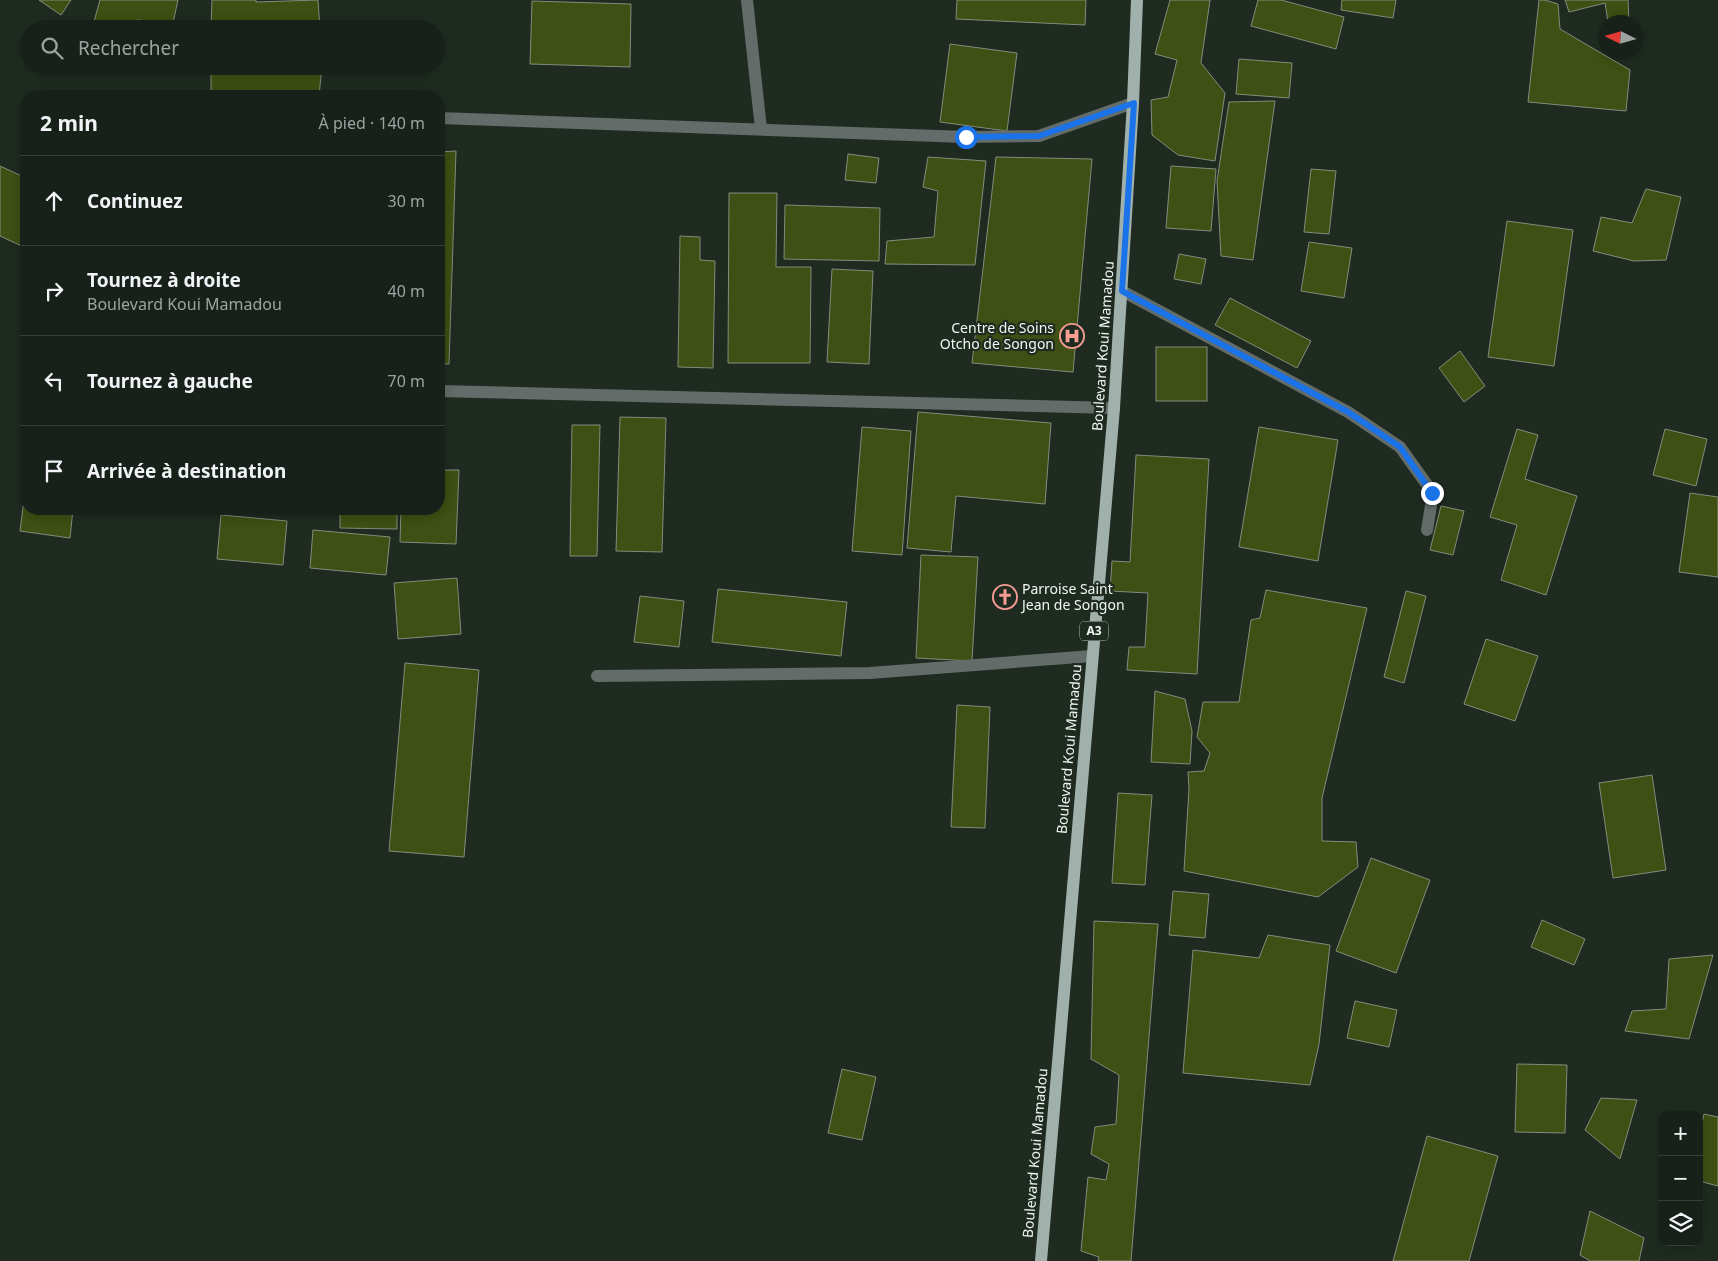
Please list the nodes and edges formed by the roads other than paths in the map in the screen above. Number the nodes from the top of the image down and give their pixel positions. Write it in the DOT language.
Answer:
graph roads {
  1 [pos="747,0"];
  2 [pos="1137,0"];
  3 [pos="1134,103"];
  4 [pos="445,118"];
  5 [pos="761,129"];
  6 [pos="1122,291"];
  7 [pos="445,391"];
  8 [pos="1114,408"];
  9 [pos="1427,530"];
  10 [pos="1092,656"];
  11 [pos="597,676"];
  12 [pos="1041,1261"];
  1 -- 5 [label="street"];
  2 -- 3 [label="main road, Boulevard Koui Mamadou / A3"];
  3 -- 5 [label="street"];
  3 -- 6 [label="main road, Boulevard Koui Mamadou / A3"];
  4 -- 5 [label="street"];
  6 -- 8 [label="main road, Boulevard Koui Mamadou / A3"];
  6 -- 9 [label="street"];
  7 -- 8 [label="street"];
  8 -- 10 [label="main road, Boulevard Koui Mamadou / A3"];
  10 -- 11 [label="street"];
  10 -- 12 [label="main road, Boulevard Koui Mamadou / A3"];
}
